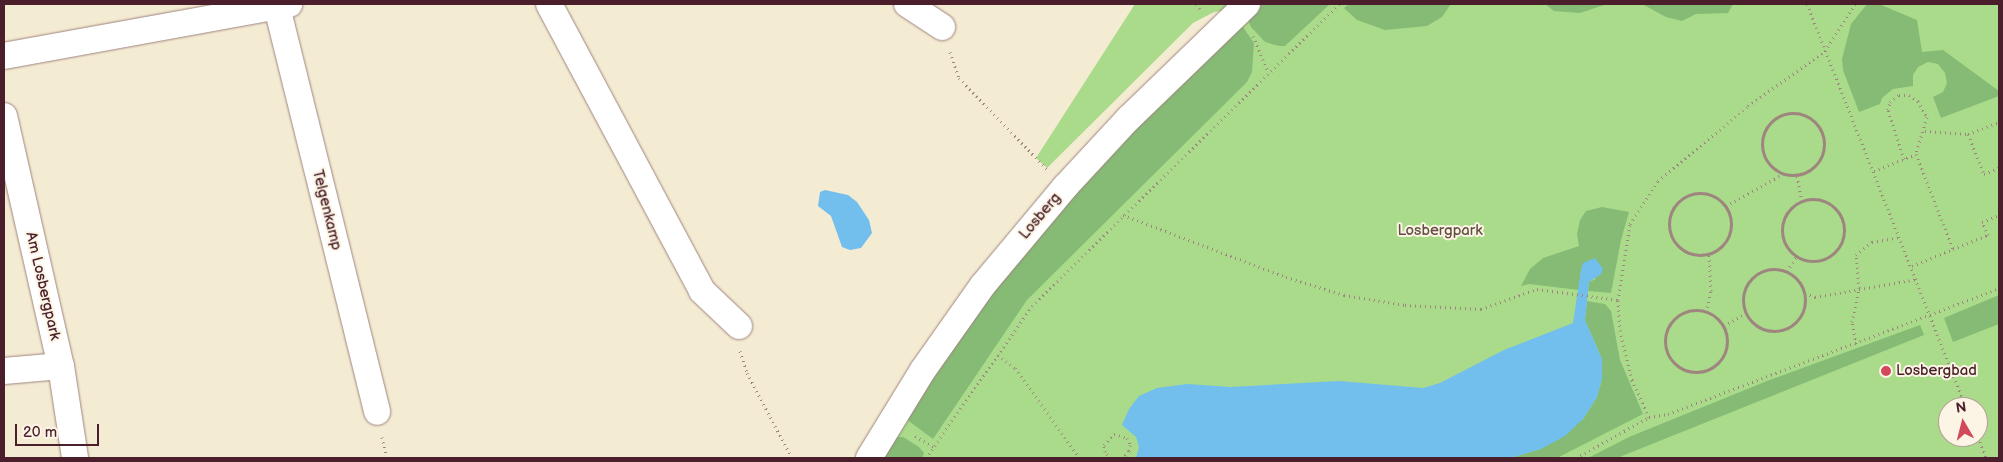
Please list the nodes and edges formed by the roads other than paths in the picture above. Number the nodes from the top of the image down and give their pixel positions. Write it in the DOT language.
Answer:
graph roads {
  1 [pos="549,4"];
  2 [pos="907,4"];
  3 [pos="283,5"];
  4 [pos="1242,8"];
  5 [pos="942,26"];
  6 [pos="4,56"];
  7 [pos="4,116"];
  8 [pos="739,326"];
  9 [pos="61,366"];
  10 [pos="4,371"];
  11 [pos="377,412"];
  12 [pos="75,458"];
  13 [pos="869,458"];
  1 -- 8 [label="street"];
  2 -- 5 [label="street"];
  3 -- 6 [label="street, Telgenkamp"];
  3 -- 11 [label="street, Telgenkamp"];
  4 -- 13 [label="street, Losberg"];
  7 -- 9 [label="street, Am Losbergpark"];
  9 -- 10 [label="street"];
  9 -- 12 [label="street, Am Losbergpark"];
}
